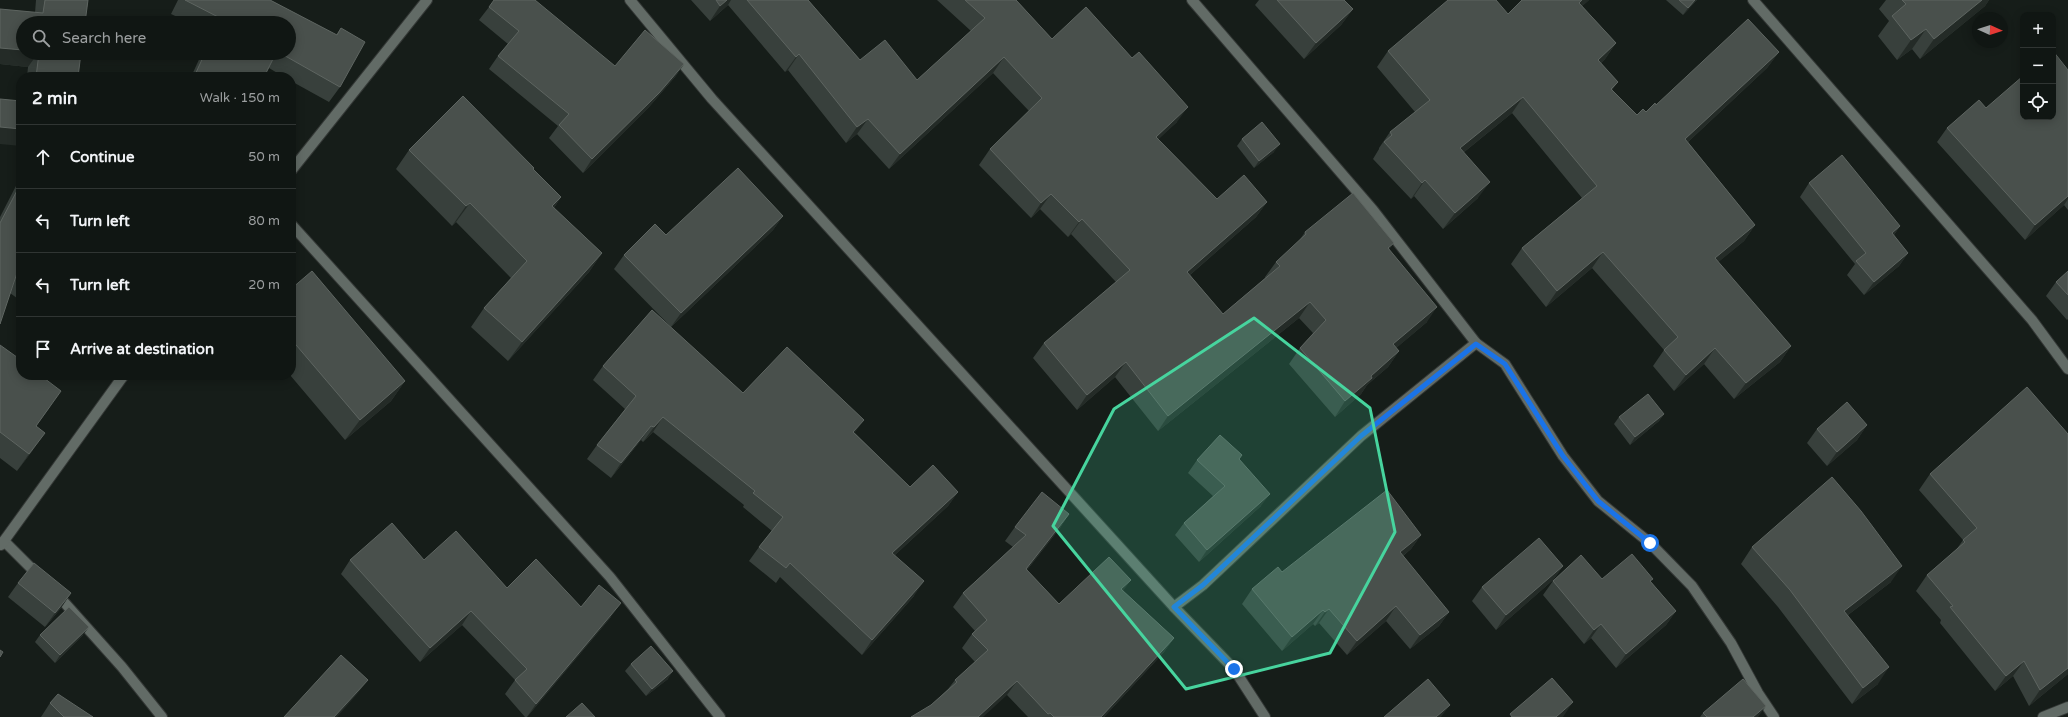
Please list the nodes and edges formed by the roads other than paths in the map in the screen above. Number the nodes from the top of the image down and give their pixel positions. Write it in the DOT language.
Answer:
graph roads {
  1 [pos="426,0"];
  2 [pos="630,0"];
  3 [pos="1192,0"];
  4 [pos="1753,0"];
  5 [pos="296,165"];
  6 [pos="296,230"];
  7 [pos="1476,344"];
  8 [pos="2068,369"];
  9 [pos="120,380"];
  10 [pos="2,543"];
  11 [pos="1174,607"];
  12 [pos="2068,707"];
  13 [pos="162,717"];
  14 [pos="720,717"];
  15 [pos="1265,717"];
  16 [pos="1774,717"];
  17 [pos="2043,717"];
  1 -- 5 [label="street"];
  2 -- 11 [label="street"];
  3 -- 7 [label="street"];
  4 -- 8 [label="street"];
  6 -- 14 [label="street"];
  7 -- 11 [label="street"];
  7 -- 16 [label="street"];
  9 -- 10 [label="street"];
  10 -- 13 [label="street"];
  11 -- 15 [label="street"];
  12 -- 17 [label="street"];
}
